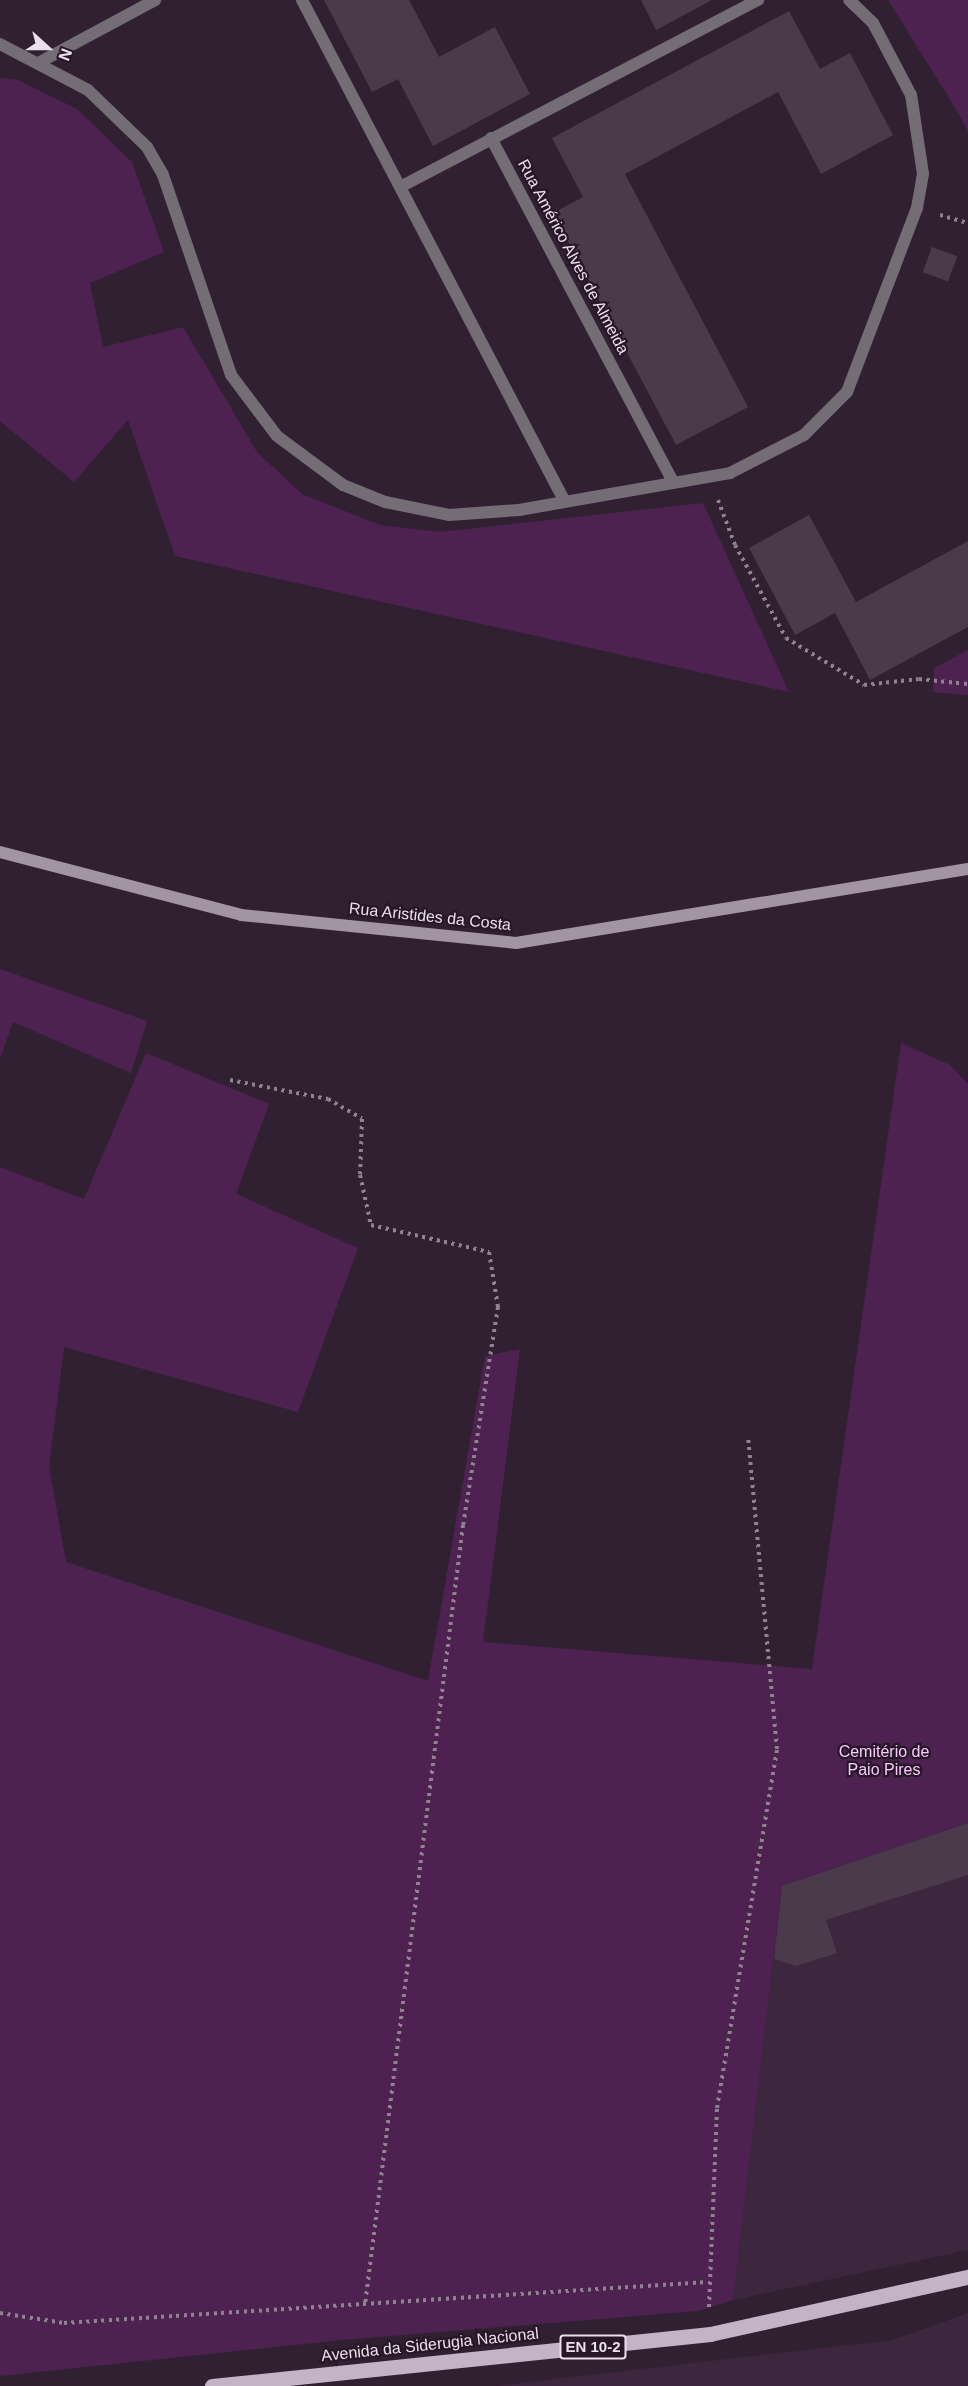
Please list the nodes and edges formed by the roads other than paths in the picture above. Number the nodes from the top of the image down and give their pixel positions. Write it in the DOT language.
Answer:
graph roads {
  1 [pos="155,0"];
  2 [pos="302,0"];
  3 [pos="758,0"];
  4 [pos="849,0"];
  5 [pos="0,44"];
  6 [pos="40,62"];
  7 [pos="491,138"];
  8 [pos="402,186"];
  9 [pos="673,482"];
  10 [pos="564,500"];
  11 [pos="0,852"];
  12 [pos="968,869"];
  13 [pos="968,2277"];
  14 [pos="212,2386"];
  1 -- 6 [label="street"];
  2 -- 8 [label="street"];
  3 -- 7 [label="street"];
  4 -- 9 [label="street"];
  5 -- 6 [label="street"];
  6 -- 10 [label="street"];
  7 -- 8 [label="street"];
  7 -- 9 [label="street, Rua Américo Alves de Almeida"];
  8 -- 10 [label="street"];
  9 -- 10 [label="street"];
  11 -- 12 [label="street, Rua Aristides da Costa"];
  13 -- 14 [label="main road, Avenida da Siderugia Nacional / EN 10-2"];
}
